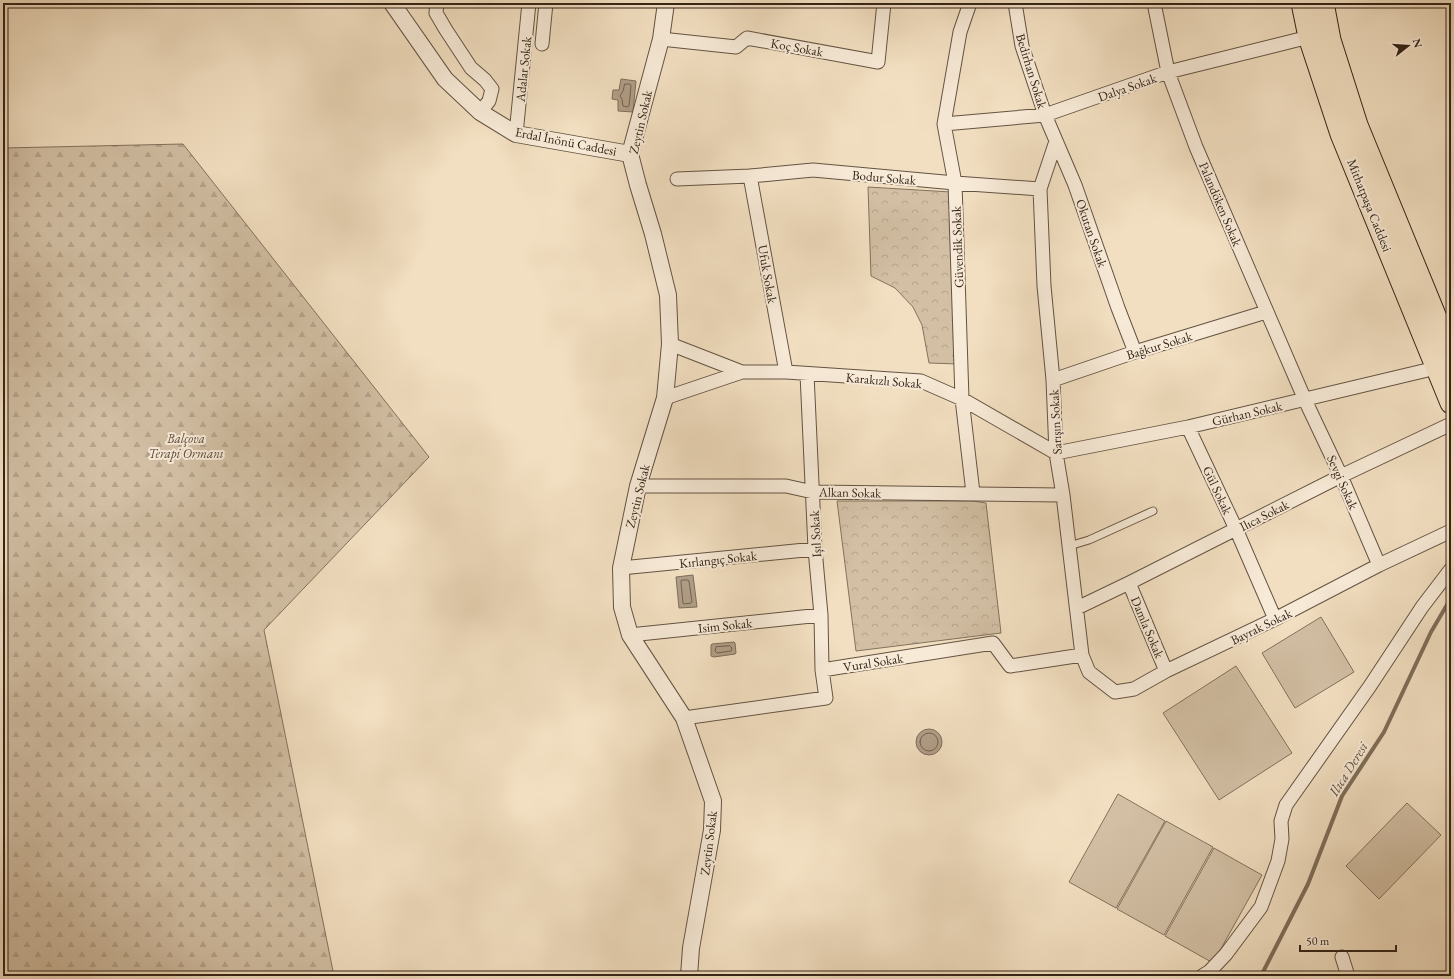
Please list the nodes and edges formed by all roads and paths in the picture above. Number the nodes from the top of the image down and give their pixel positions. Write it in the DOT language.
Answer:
graph roads {
  1 [pos="392,3"];
  2 [pos="437,3"];
  3 [pos="529,3"];
  4 [pos="546,3"];
  5 [pos="666,3"];
  6 [pos="884,3"];
  7 [pos="970,3"];
  8 [pos="1014,3"];
  9 [pos="1154,3"];
  10 [pos="1302,3"];
  11 [pos="1323,3"];
  12 [pos="1309,37"];
  13 [pos="661,39"];
  14 [pos="542,44"];
  15 [pos="1168,72"];
  16 [pos="480,112"];
  17 [pos="1045,115"];
  18 [pos="944,124"];
  19 [pos="516,134"];
  20 [pos="1056,141"];
  21 [pos="630,154"];
  22 [pos="750,176"];
  23 [pos="677,179"];
  24 [pos="955,183"];
  25 [pos="1040,189"];
  26 [pos="1266,312"];
  27 [pos="670,344"];
  28 [pos="1135,352"];
  29 [pos="1451,354"];
  30 [pos="1436,368"];
  31 [pos="742,372"];
  32 [pos="786,372"];
  33 [pos="807,374"];
  34 [pos="1053,380"];
  35 [pos="664,398"];
  36 [pos="962,399"];
  37 [pos="1305,400"];
  38 [pos="1451,403"];
  39 [pos="1451,424"];
  40 [pos="1188,427"];
  41 [pos="1056,453"];
  42 [pos="1341,476"];
  43 [pos="638,486"];
  44 [pos="813,492"];
  45 [pos="973,493"];
  46 [pos="1063,495"];
  47 [pos="1153,511"];
  48 [pos="1236,529"];
  49 [pos="1451,531"];
  50 [pos="1069,546"];
  51 [pos="815,549"];
  52 [pos="1379,565"];
  53 [pos="621,568"];
  54 [pos="1451,568"];
  55 [pos="1129,583"];
  56 [pos="1077,608"];
  57 [pos="821,615"];
  58 [pos="1275,620"];
  59 [pos="630,635"];
  60 [pos="1082,655"];
  61 [pos="822,670"];
  62 [pos="1166,671"];
  63 [pos="684,718"];
  64 [pos="1342,957"];
  65 [pos="689,976"];
  66 [pos="1202,976"];
  67 [pos="1348,976"];
  1 -- 16 [label="street, Erdal İnönü Caddesi"];
  2 -- 16 [label="street"];
  3 -- 19 [label="street, Adalar Sokak"];
  4 -- 14 [label="street"];
  5 -- 13 [label="street, Zeytin Sokak"];
  6 -- 13 [label="street, Koç Sokak"];
  7 -- 18 [label="street, Güvendik Sokak"];
  8 -- 17 [label="street, Bedirhan Sokak"];
  9 -- 15 [label="street, Palandöken Sokak"];
  10 -- 12 [label="main road, Mithatpaşa Caddesi"];
  11 -- 29 [label="main road, Mithatpaşa Caddesi"];
  12 -- 15 [label="street, Dalya Sokak"];
  12 -- 30 [label="main road, Mithatpaşa Caddesi"];
  13 -- 21 [label="street, Zeytin Sokak"];
  15 -- 17 [label="street, Dalya Sokak"];
  15 -- 26 [label="street, Palandöken Sokak"];
  16 -- 19 [label="street, Erdal İnönü Caddesi"];
  17 -- 18 [label="street, Dalya Sokak"];
  17 -- 20 [label="street, Okutan Sokak"];
  18 -- 24 [label="street, Güvendik Sokak"];
  19 -- 21 [label="street, Erdal İnönü Caddesi"];
  20 -- 25 [label="street"];
  20 -- 28 [label="street, Okutan Sokak"];
  21 -- 27 [label="street, Zeytin Sokak"];
  22 -- 23 [label="street, Bodur Sokak"];
  22 -- 24 [label="street, Bodur Sokak"];
  22 -- 32 [label="street, Ufuk Sokak"];
  24 -- 25 [label="street, Bodur Sokak"];
  24 -- 36 [label="street, Güvendik Sokak"];
  25 -- 34 [label="street, Sarışın Sokak"];
  26 -- 28 [label="street, Bağkur Sokak"];
  26 -- 37 [label="street, Palandöken Sokak"];
  27 -- 31 [label="street, Karakızlı Sokak"];
  27 -- 35 [label="street, Zeytin Sokak"];
  28 -- 34 [label="street, Bağkur Sokak"];
  30 -- 37 [label="street, Gürhan Sokak"];
  30 -- 38 [label="main road, Mithatpaşa Caddesi"];
  31 -- 32 [label="street, Karakızlı Sokak"];
  31 -- 35 [label="street, Karakızlı Sokak"];
  32 -- 33 [label="street, Karakızlı Sokak"];
  33 -- 36 [label="street, Karakızlı Sokak"];
  33 -- 44 [label="street, Işıl Sokak"];
  34 -- 41 [label="street, Sarışın Sokak"];
  35 -- 43 [label="street, Zeytin Sokak"];
  36 -- 41 [label="street, Karakızlı Sokak"];
  36 -- 45 [label="street, Güvendik Sokak"];
  37 -- 40 [label="street, Gürhan Sokak"];
  37 -- 42 [label="street, Sevgi Sokak"];
  39 -- 42 [label="street, Ilıca Sokak"];
  40 -- 41 [label="street, Gürhan Sokak"];
  40 -- 48 [label="street, Gül Sokak"];
  41 -- 46 [label="street, Sarışın Sokak"];
  42 -- 48 [label="street, Ilıca Sokak"];
  42 -- 52 [label="street, Sevgi Sokak"];
  43 -- 44 [label="street, Alkan Sokak"];
  43 -- 53 [label="street, Zeytin Sokak"];
  44 -- 45 [label="street, Alkan Sokak"];
  44 -- 51 [label="street, Işıl Sokak"];
  45 -- 46 [label="street, Alkan Sokak"];
  46 -- 50 [label="street, Sarışın Sokak"];
  47 -- 50 [label="lane"];
  48 -- 55 [label="street, Ilıca Sokak"];
  48 -- 58 [label="street, Gül Sokak"];
  49 -- 52 [label="street, Bayrak Sokak"];
  50 -- 56 [label="street, Sarışın Sokak"];
  51 -- 53 [label="street, Kırlangıç Sokak"];
  51 -- 57 [label="street, Işıl Sokak"];
  52 -- 58 [label="street, Bayrak Sokak"];
  53 -- 59 [label="street, Zeytin Sokak"];
  54 -- 66 [label="street"];
  55 -- 56 [label="street, Ilıca Sokak"];
  55 -- 62 [label="street, Damla Sokak"];
  56 -- 60 [label="street, Sarışın Sokak"];
  57 -- 59 [label="street, Isim Sokak"];
  57 -- 61 [label="street, Işıl Sokak"];
  58 -- 62 [label="street, Bayrak Sokak"];
  59 -- 63 [label="street, Zeytin Sokak"];
  60 -- 61 [label="street, Vural Sokak"];
  60 -- 62 [label="street, Bayrak Sokak"];
  61 -- 63 [label="street"];
  63 -- 65 [label="street, Zeytin Sokak"];
  64 -- 67 [label="street"];
}
